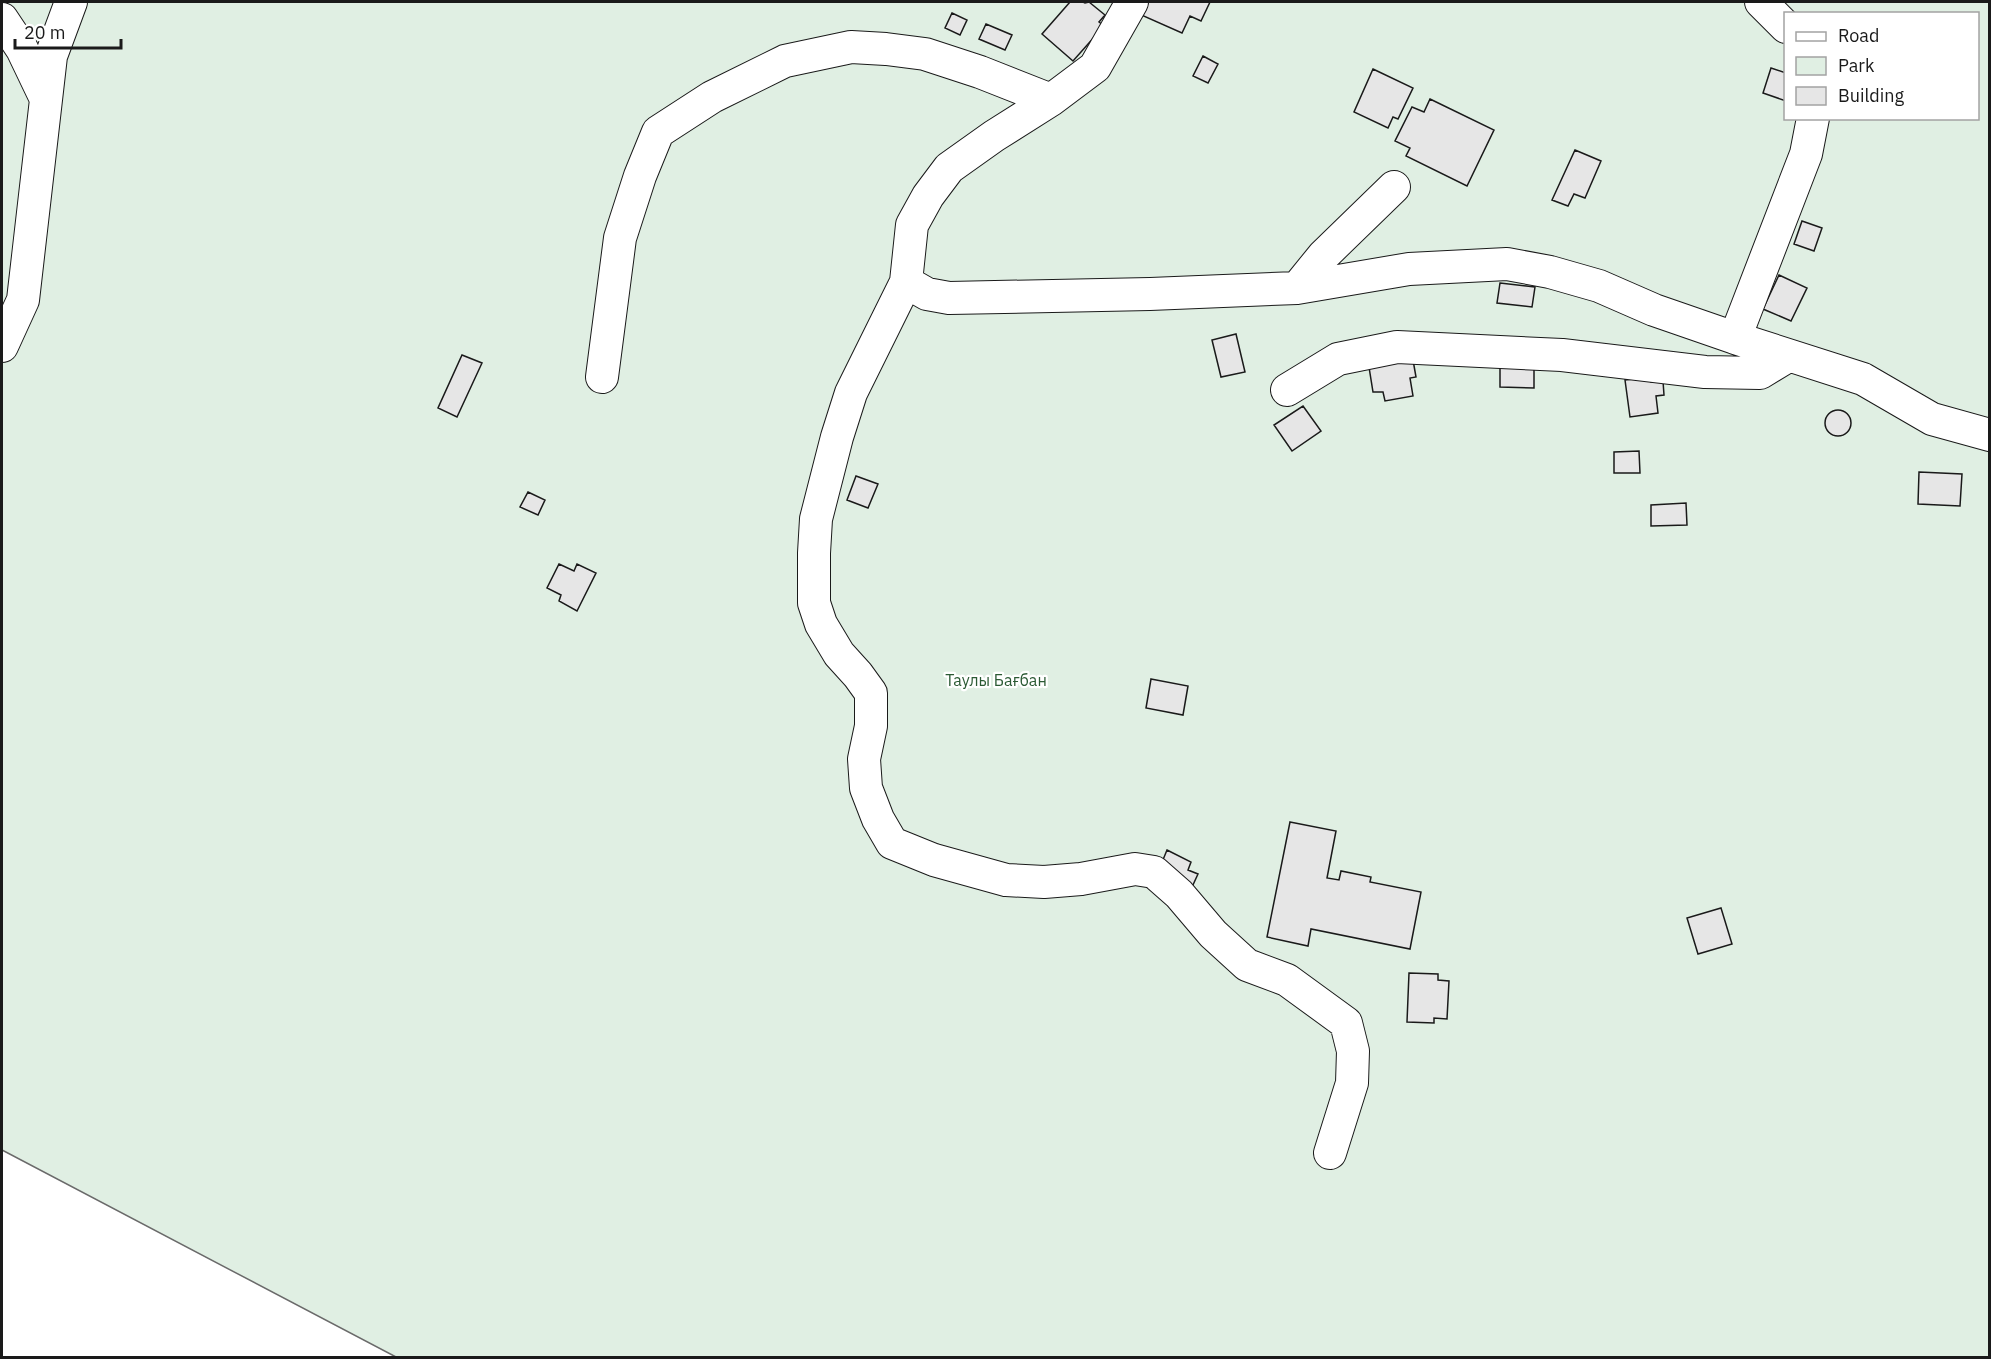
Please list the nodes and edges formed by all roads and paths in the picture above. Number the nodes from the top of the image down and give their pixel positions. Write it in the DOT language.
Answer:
graph roads {
  1 [pos="71,2"];
  2 [pos="1132,2"];
  3 [pos="1761,2"];
  4 [pos="2,19"];
  5 [pos="1784,26"];
  6 [pos="45,97"];
  7 [pos="1051,100"];
  8 [pos="1813,120"];
  9 [pos="1394,187"];
  10 [pos="906,282"];
  11 [pos="1297,288"];
  12 [pos="1735,338"];
  13 [pos="2,346"];
  14 [pos="1788,356"];
  15 [pos="602,377"];
  16 [pos="1287,390"];
  17 [pos="1989,435"];
  18 [pos="1330,1153"];
  1 -- 6 [label="street"];
  2 -- 7 [label="street"];
  3 -- 5 [label="street"];
  4 -- 6 [label="street"];
  6 -- 13 [label="street"];
  7 -- 10 [label="street"];
  7 -- 15 [label="street"];
  8 -- 12 [label="street"];
  9 -- 11 [label="street"];
  10 -- 11 [label="street"];
  10 -- 18 [label="street"];
  11 -- 12 [label="street"];
  12 -- 14 [label="street"];
  14 -- 16 [label="street"];
  14 -- 17 [label="street"];
}
